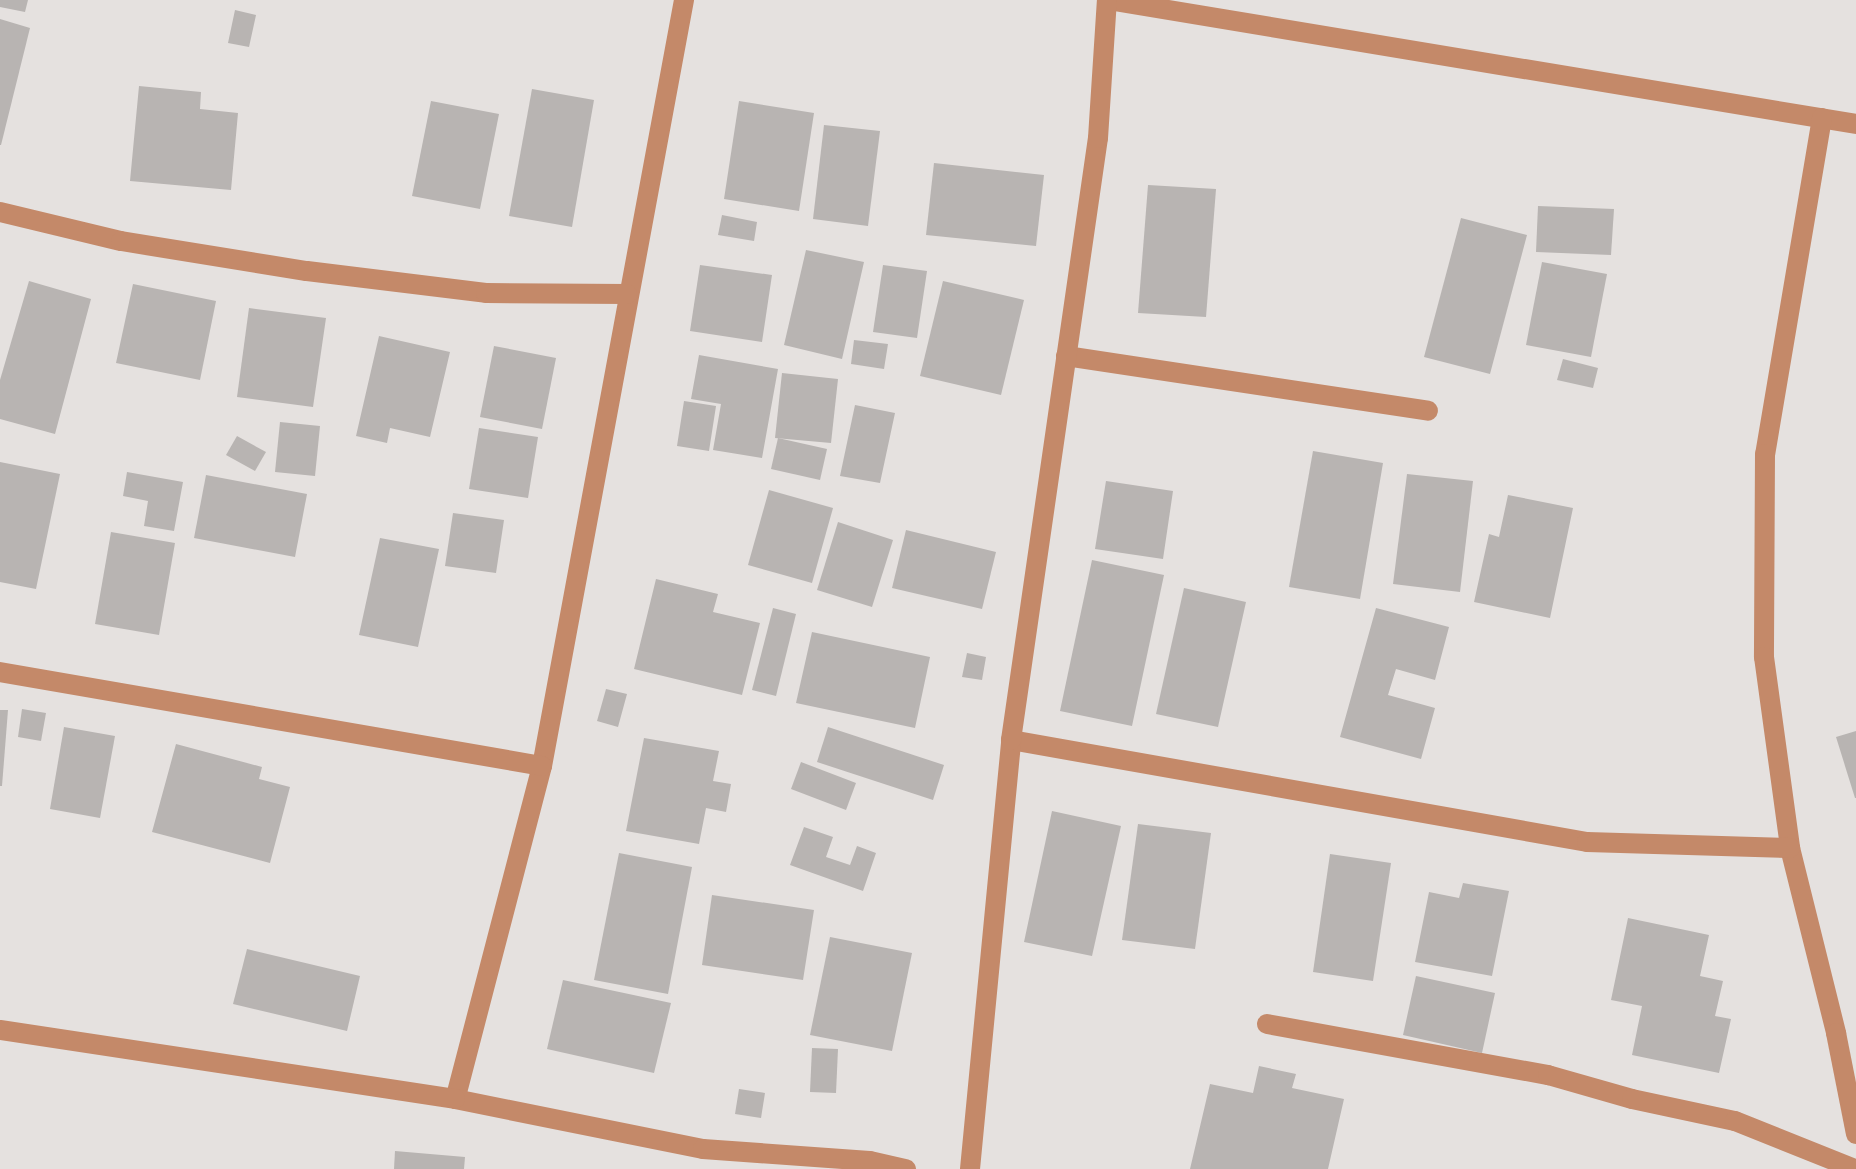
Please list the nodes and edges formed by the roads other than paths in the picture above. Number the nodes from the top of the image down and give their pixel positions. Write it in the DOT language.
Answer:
graph roads {
  1 [pos="684,0"];
  2 [pos="1107,0"];
  3 [pos="1822,118"];
  4 [pos="1856,124"];
  5 [pos="0,212"];
  6 [pos="627,294"];
  7 [pos="1066,356"];
  8 [pos="1428,411"];
  9 [pos="0,672"];
  10 [pos="1011,740"];
  11 [pos="542,766"];
  12 [pos="1790,848"];
  13 [pos="1267,1024"];
  14 [pos="0,1030"];
  15 [pos="455,1099"];
  16 [pos="1856,1134"];
  17 [pos="906,1169"];
  18 [pos="970,1169"];
  19 [pos="1855,1169"];
  1 -- 6 [label="street"];
  2 -- 3 [label="street"];
  2 -- 7 [label="street"];
  3 -- 4 [label="street"];
  3 -- 12 [label="street"];
  5 -- 6 [label="street"];
  6 -- 11 [label="street"];
  7 -- 8 [label="street"];
  7 -- 10 [label="street"];
  9 -- 11 [label="street"];
  10 -- 12 [label="street"];
  10 -- 18 [label="street"];
  11 -- 15 [label="street"];
  12 -- 16 [label="street"];
  13 -- 19 [label="street"];
  14 -- 15 [label="street"];
  15 -- 17 [label="street"];
}
